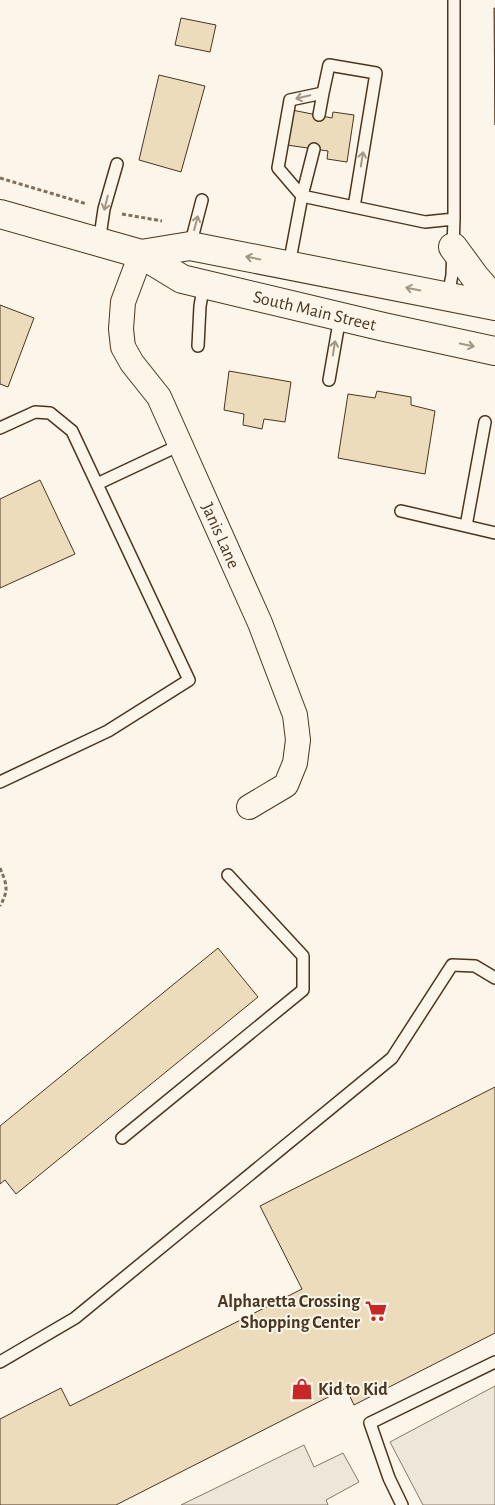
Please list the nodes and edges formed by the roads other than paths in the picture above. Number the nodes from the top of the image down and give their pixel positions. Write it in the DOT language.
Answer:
graph roads {
  1 [pos="454,0"];
  2 [pos="323,93"];
  3 [pos="319,115"];
  4 [pos="314,149"];
  5 [pos="116,164"];
  6 [pos="302,196"];
  7 [pos="202,200"];
  8 [pos="354,207"];
  9 [pos="0,214"];
  10 [pos="454,219"];
  11 [pos="99,243"];
  12 [pos="190,246"];
  13 [pos="453,247"];
  14 [pos="141,254"];
  15 [pos="289,266"];
  16 [pos="204,284"];
  17 [pos="448,296"];
  18 [pos="495,300"];
  19 [pos="495,306"];
  20 [pos="340,317"];
  21 [pos="198,346"];
  22 [pos="495,351"];
  23 [pos="329,380"];
  24 [pos="485,422"];
  25 [pos="0,428"];
  26 [pos="180,444"];
  27 [pos="97,484"];
  28 [pos="401,512"];
  29 [pos="466,526"];
  30 [pos="495,533"];
  31 [pos="1,778"];
  32 [pos="249,807"];
  33 [pos="228,875"];
  34 [pos="495,978"];
  35 [pos="122,1138"];
  36 [pos="0,1362"];
  37 [pos="495,1362"];
  38 [pos="402,1505"];
  1 -- 10 [label="lane"];
  2 -- 3 [label="lane"];
  2 -- 6 [label="lane, one-way"];
  8 -- 2 [label="lane, one-way"];
  4 -- 6 [label="lane"];
  5 -- 11 [label="lane, one-way"];
  6 -- 8 [label="lane"];
  6 -- 15 [label="lane"];
  12 -- 7 [label="lane, one-way"];
  8 -- 10 [label="lane"];
  9 -- 11 [label="highway, South Main Street"];
  10 -- 13 [label="lane"];
  11 -- 14 [label="highway, South Main Street"];
  12 -- 14 [label="highway, South Main Street"];
  15 -- 12 [label="highway, South Main Street, one-way"];
  13 -- 17 [label="lane"];
  13 -- 18 [label="highway"];
  14 -- 16 [label="highway, South Main Street"];
  14 -- 26 [label="street, Janis Lane"];
  17 -- 15 [label="highway, South Main Street, one-way"];
  16 -- 20 [label="highway, South Main Street"];
  16 -- 21 [label="lane"];
  17 -- 19 [label="highway, South Main Street"];
  20 -- 22 [label="highway, South Main Street, one-way"];
  23 -- 20 [label="lane, one-way"];
  24 -- 29 [label="lane"];
  25 -- 27 [label="lane"];
  26 -- 27 [label="lane"];
  26 -- 32 [label="street, Janis Lane"];
  27 -- 31 [label="lane"];
  28 -- 29 [label="lane"];
  29 -- 30 [label="lane"];
  33 -- 35 [label="lane"];
  34 -- 36 [label="lane"];
  37 -- 38 [label="lane"];
}
